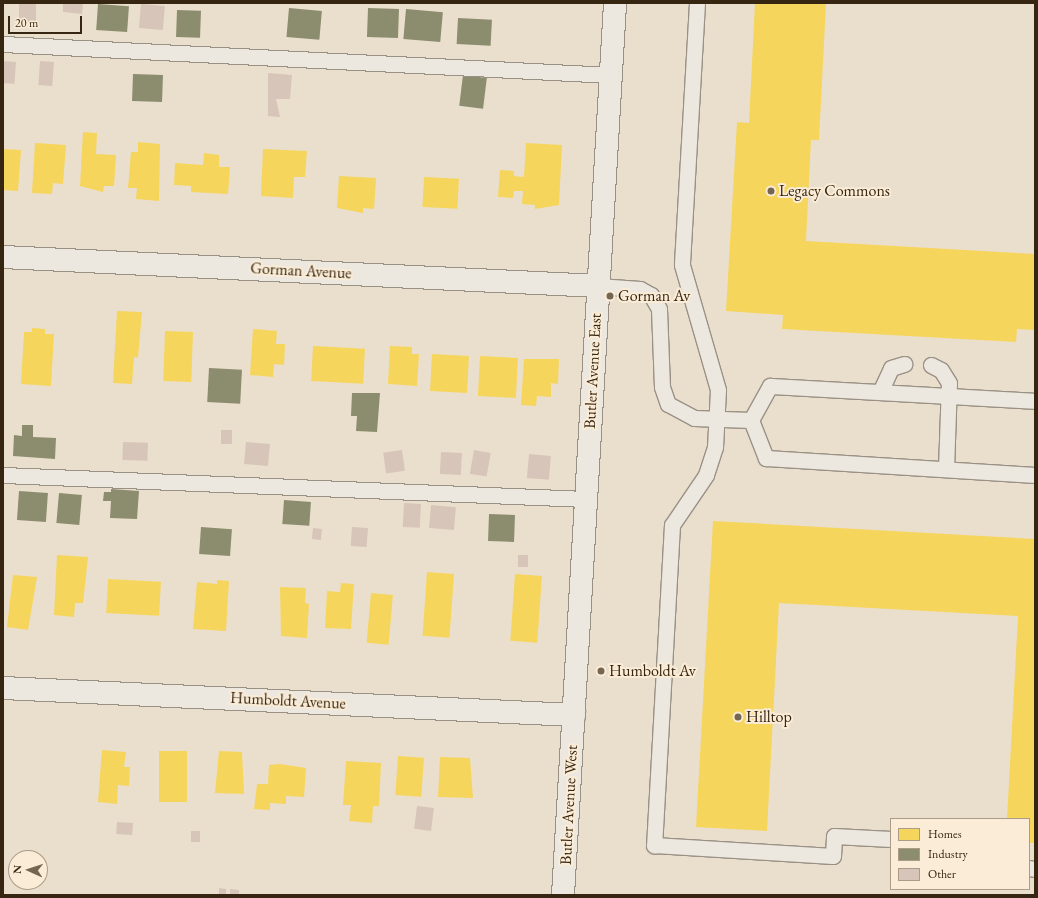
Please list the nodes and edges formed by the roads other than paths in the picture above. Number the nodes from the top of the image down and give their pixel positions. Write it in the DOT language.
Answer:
graph roads {
  1 [pos="615,3"];
  2 [pos="698,3"];
  3 [pos="3,44"];
  4 [pos="610,75"];
  5 [pos="3,257"];
  6 [pos="598,286"];
  7 [pos="904,364"];
  8 [pos="931,365"];
  9 [pos="880,392"];
  10 [pos="950,396"];
  11 [pos="1035,401"];
  12 [pos="716,418"];
  13 [pos="751,420"];
  14 [pos="946,469"];
  15 [pos="3,475"];
  16 [pos="1035,475"];
  17 [pos="586,499"];
  18 [pos="3,688"];
  19 [pos="574,715"];
  20 [pos="890,839"];
  21 [pos="563,895"];
  1 -- 4 [label="street, Butler Avenue East"];
  2 -- 12 [label="lane"];
  3 -- 4 [label="lane"];
  4 -- 6 [label="street, Butler Avenue East"];
  5 -- 6 [label="street, Gorman Avenue"];
  6 -- 12 [label="lane"];
  6 -- 17 [label="street, Butler Avenue East"];
  7 -- 9 [label="lane"];
  8 -- 10 [label="lane"];
  9 -- 10 [label="lane"];
  9 -- 13 [label="lane"];
  10 -- 11 [label="lane"];
  10 -- 14 [label="lane"];
  12 -- 13 [label="lane"];
  12 -- 20 [label="lane"];
  13 -- 14 [label="lane"];
  14 -- 16 [label="lane"];
  15 -- 17 [label="lane"];
  17 -- 19 [label="street, Butler Avenue East"];
  18 -- 19 [label="street, Humboldt Avenue"];
  19 -- 21 [label="street, Butler Avenue West"];
}
